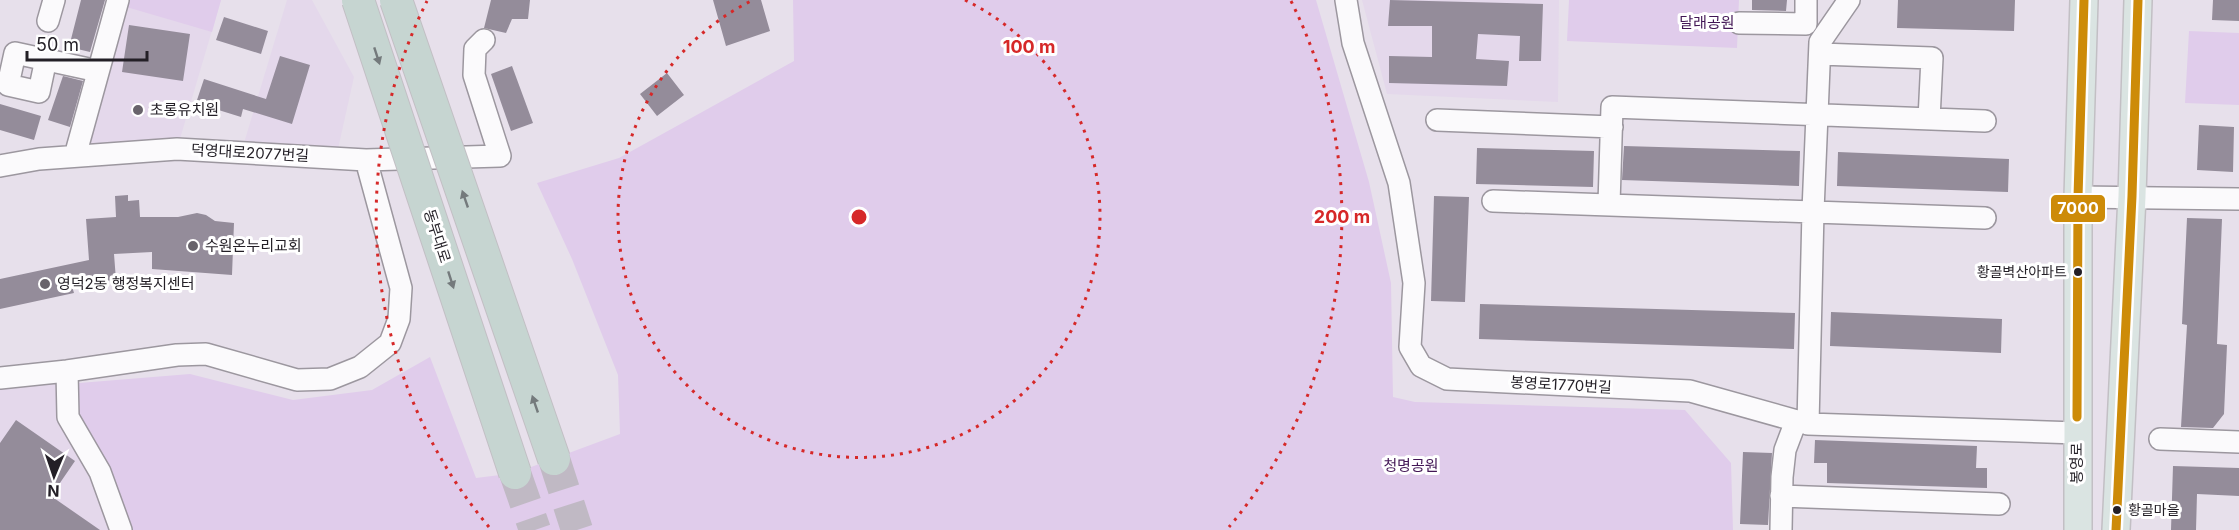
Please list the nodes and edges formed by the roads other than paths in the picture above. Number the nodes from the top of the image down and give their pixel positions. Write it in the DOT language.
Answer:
graph roads {
  1 [pos="54,0"];
  2 [pos="118,0"];
  3 [pos="358,0"];
  4 [pos="396,0"];
  5 [pos="1346,0"];
  6 [pos="1806,0"];
  7 [pos="1849,0"];
  8 [pos="2084,0"];
  9 [pos="2138,0"];
  10 [pos="48,21"];
  11 [pos="1738,23"];
  12 [pos="484,40"];
  13 [pos="1820,54"];
  14 [pos="46,59"];
  15 [pos="98,71"];
  16 [pos="1817,115"];
  17 [pos="1929,119"];
  18 [pos="1437,120"];
  19 [pos="1985,121"];
  20 [pos="1612,127"];
  21 [pos="75,156"];
  22 [pos="366,160"];
  23 [pos="0,166"];
  24 [pos="2132,196"];
  25 [pos="2078,197"];
  26 [pos="2239,199"];
  27 [pos="1493,201"];
  28 [pos="1610,204"];
  29 [pos="1813,211"];
  30 [pos="1985,218"];
  31 [pos="67,371"];
  32 [pos="0,378"];
  33 [pos="1802,422"];
  34 [pos="2077,434"];
  35 [pos="2160,439"];
  36 [pos="2239,442"];
  37 [pos="554,459"];
  38 [pos="515,473"];
  39 [pos="1781,496"];
  40 [pos="1999,504"];
  41 [pos="2072,526"];
  42 [pos="121,530"];
  43 [pos="1780,530"];
  44 [pos="2116,530"];
  1 -- 10 [label="street"];
  2 -- 15 [label="street"];
  3 -- 38 [label="highway, 동부대로, one-way, bridge"];
  37 -- 4 [label="highway, one-way, bridge"];
  5 -- 33 [label="street, 봉영로1770번길"];
  6 -- 11 [label="street"];
  7 -- 13 [label="street"];
  8 -- 25 [label="main road, 봉영로"];
  9 -- 24 [label="main road"];
  12 -- 22 [label="street, 덕영대로2077번길"];
  13 -- 16 [label="street"];
  13 -- 17 [label="street"];
  14 -- 15 [label="street"];
  15 -- 21 [label="street"];
  16 -- 17 [label="street"];
  16 -- 20 [label="street"];
  16 -- 29 [label="street"];
  17 -- 19 [label="street"];
  18 -- 20 [label="street"];
  20 -- 28 [label="street"];
  21 -- 22 [label="street, 덕영대로2077번길"];
  21 -- 23 [label="street, 덕영대로2077번길"];
  22 -- 31 [label="street"];
  24 -- 25 [label="street"];
  24 -- 26 [label="street"];
  24 -- 44 [label="main road"];
  25 -- 34 [label="main road, 봉영로"];
  27 -- 28 [label="street"];
  28 -- 29 [label="street"];
  29 -- 30 [label="street"];
  29 -- 33 [label="street"];
  31 -- 32 [label="street"];
  31 -- 42 [label="street"];
  33 -- 34 [label="street, 봉영로1770번길"];
  33 -- 39 [label="street"];
  34 -- 41 [label="main road, 봉영로"];
  35 -- 36 [label="street"];
  39 -- 40 [label="street"];
  39 -- 43 [label="street"];
}
